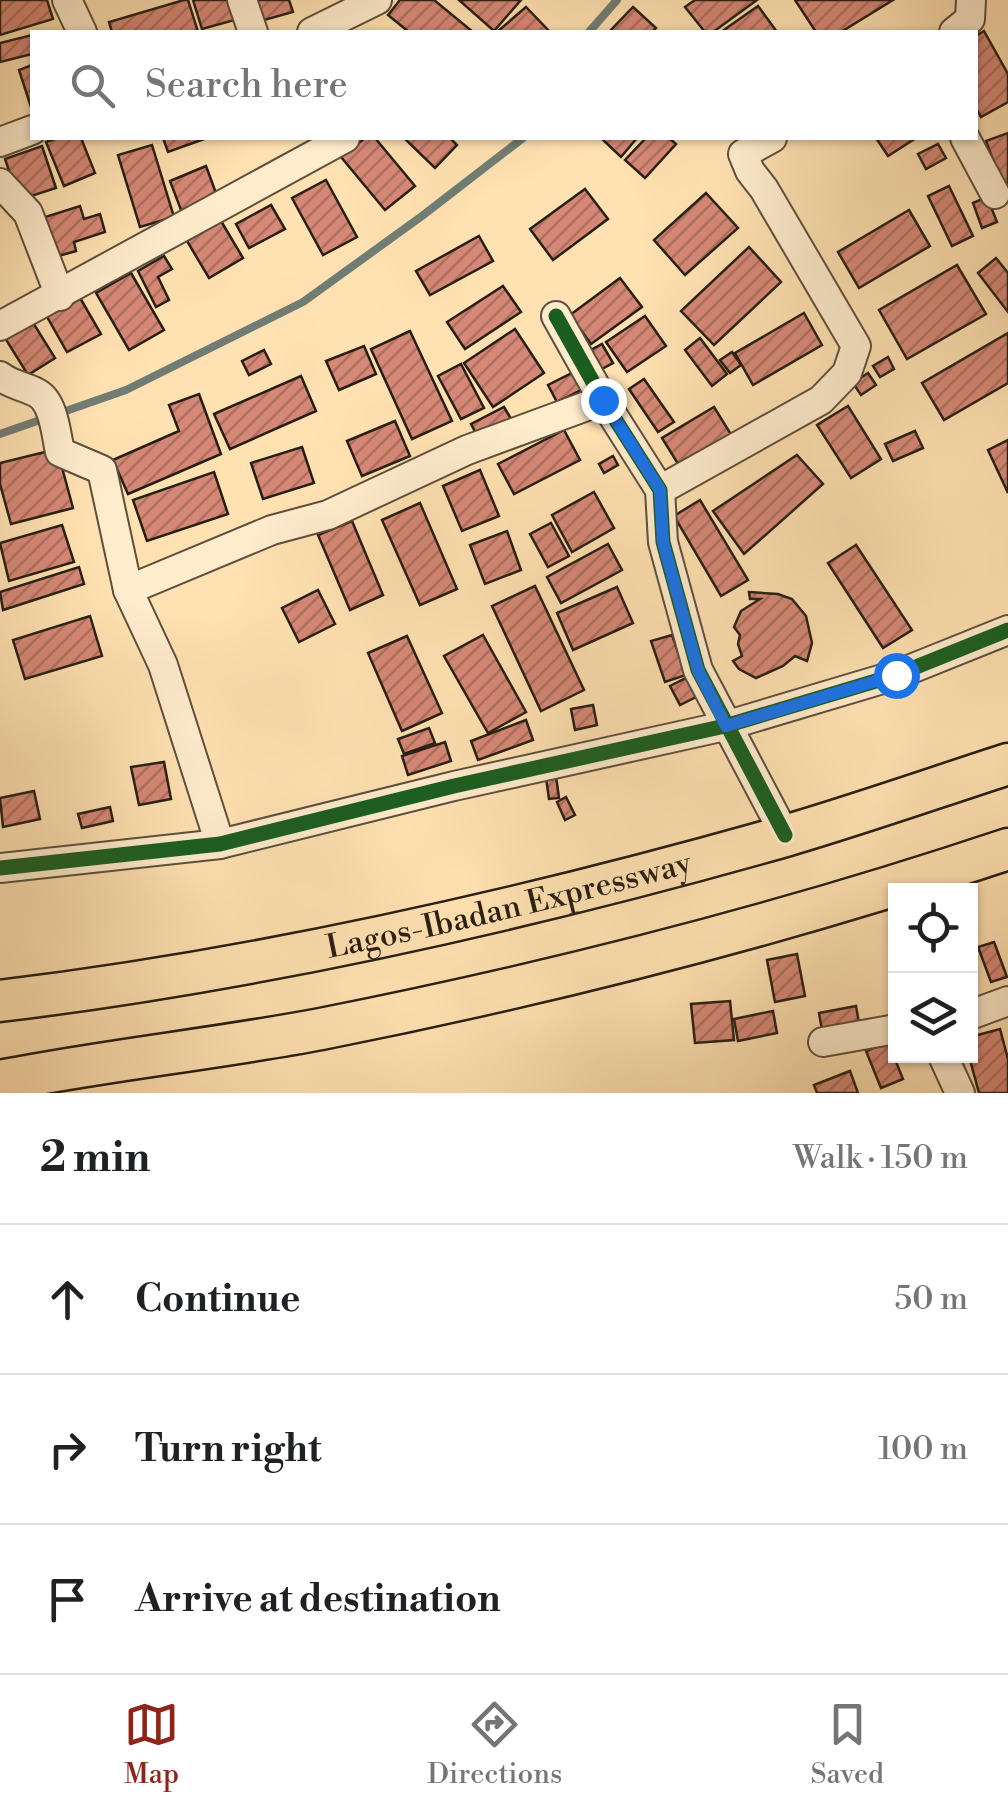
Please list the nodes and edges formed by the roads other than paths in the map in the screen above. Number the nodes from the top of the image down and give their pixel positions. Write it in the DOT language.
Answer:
graph roads {
  1 [pos="68,0"];
  2 [pos="242,0"];
  3 [pos="377,0"];
  4 [pos="971,0"];
  5 [pos="81,30"];
  6 [pos="253,30"];
  7 [pos="316,30"];
  8 [pos="957,30"];
  9 [pos="30,131"];
  10 [pos="341,140"];
  11 [pos="768,140"];
  12 [pos="966,140"];
  13 [pos="0,142"];
  14 [pos="0,183"];
  15 [pos="994,194"];
  16 [pos="60,296"];
  17 [pos="556,316"];
  18 [pos="0,326"];
  19 [pos="0,376"];
  20 [pos="603,400"];
  21 [pos="660,490"];
  22 [pos="128,590"];
  23 [pos="1008,630"];
  24 [pos="726,726"];
  25 [pos="1008,764"];
  26 [pos="786,836"];
  27 [pos="220,844"];
  28 [pos="1008,848"];
  29 [pos="0,868"];
  30 [pos="0,1001"];
  31 [pos="1008,1001"];
  32 [pos="978,1012"];
  33 [pos="888,1030"];
  34 [pos="824,1042"];
  35 [pos="946,1063"];
  36 [pos="0,1081"];
  37 [pos="960,1093"];
  1 -- 5 [label="street"];
  2 -- 6 [label="street"];
  3 -- 7 [label="street"];
  4 -- 8 [label="street"];
  9 -- 13 [label="street"];
  10 -- 16 [label="street"];
  11 -- 21 [label="street"];
  12 -- 15 [label="street"];
  14 -- 16 [label="street"];
  16 -- 18 [label="street"];
  17 -- 20 [label="street"];
  19 -- 22 [label="street"];
  20 -- 21 [label="street"];
  20 -- 22 [label="street"];
  21 -- 24 [label="street"];
  22 -- 27 [label="street"];
  23 -- 24 [label="street"];
  24 -- 26 [label="street"];
  24 -- 27 [label="street"];
  25 -- 26 [label="highway, Lagos-Ibadan Expressway"];
  26 -- 30 [label="highway, Lagos-Ibadan Expressway"];
  27 -- 29 [label="street"];
  28 -- 36 [label="highway"];
  31 -- 32 [label="street"];
  33 -- 34 [label="street"];
  35 -- 37 [label="street"];
}
